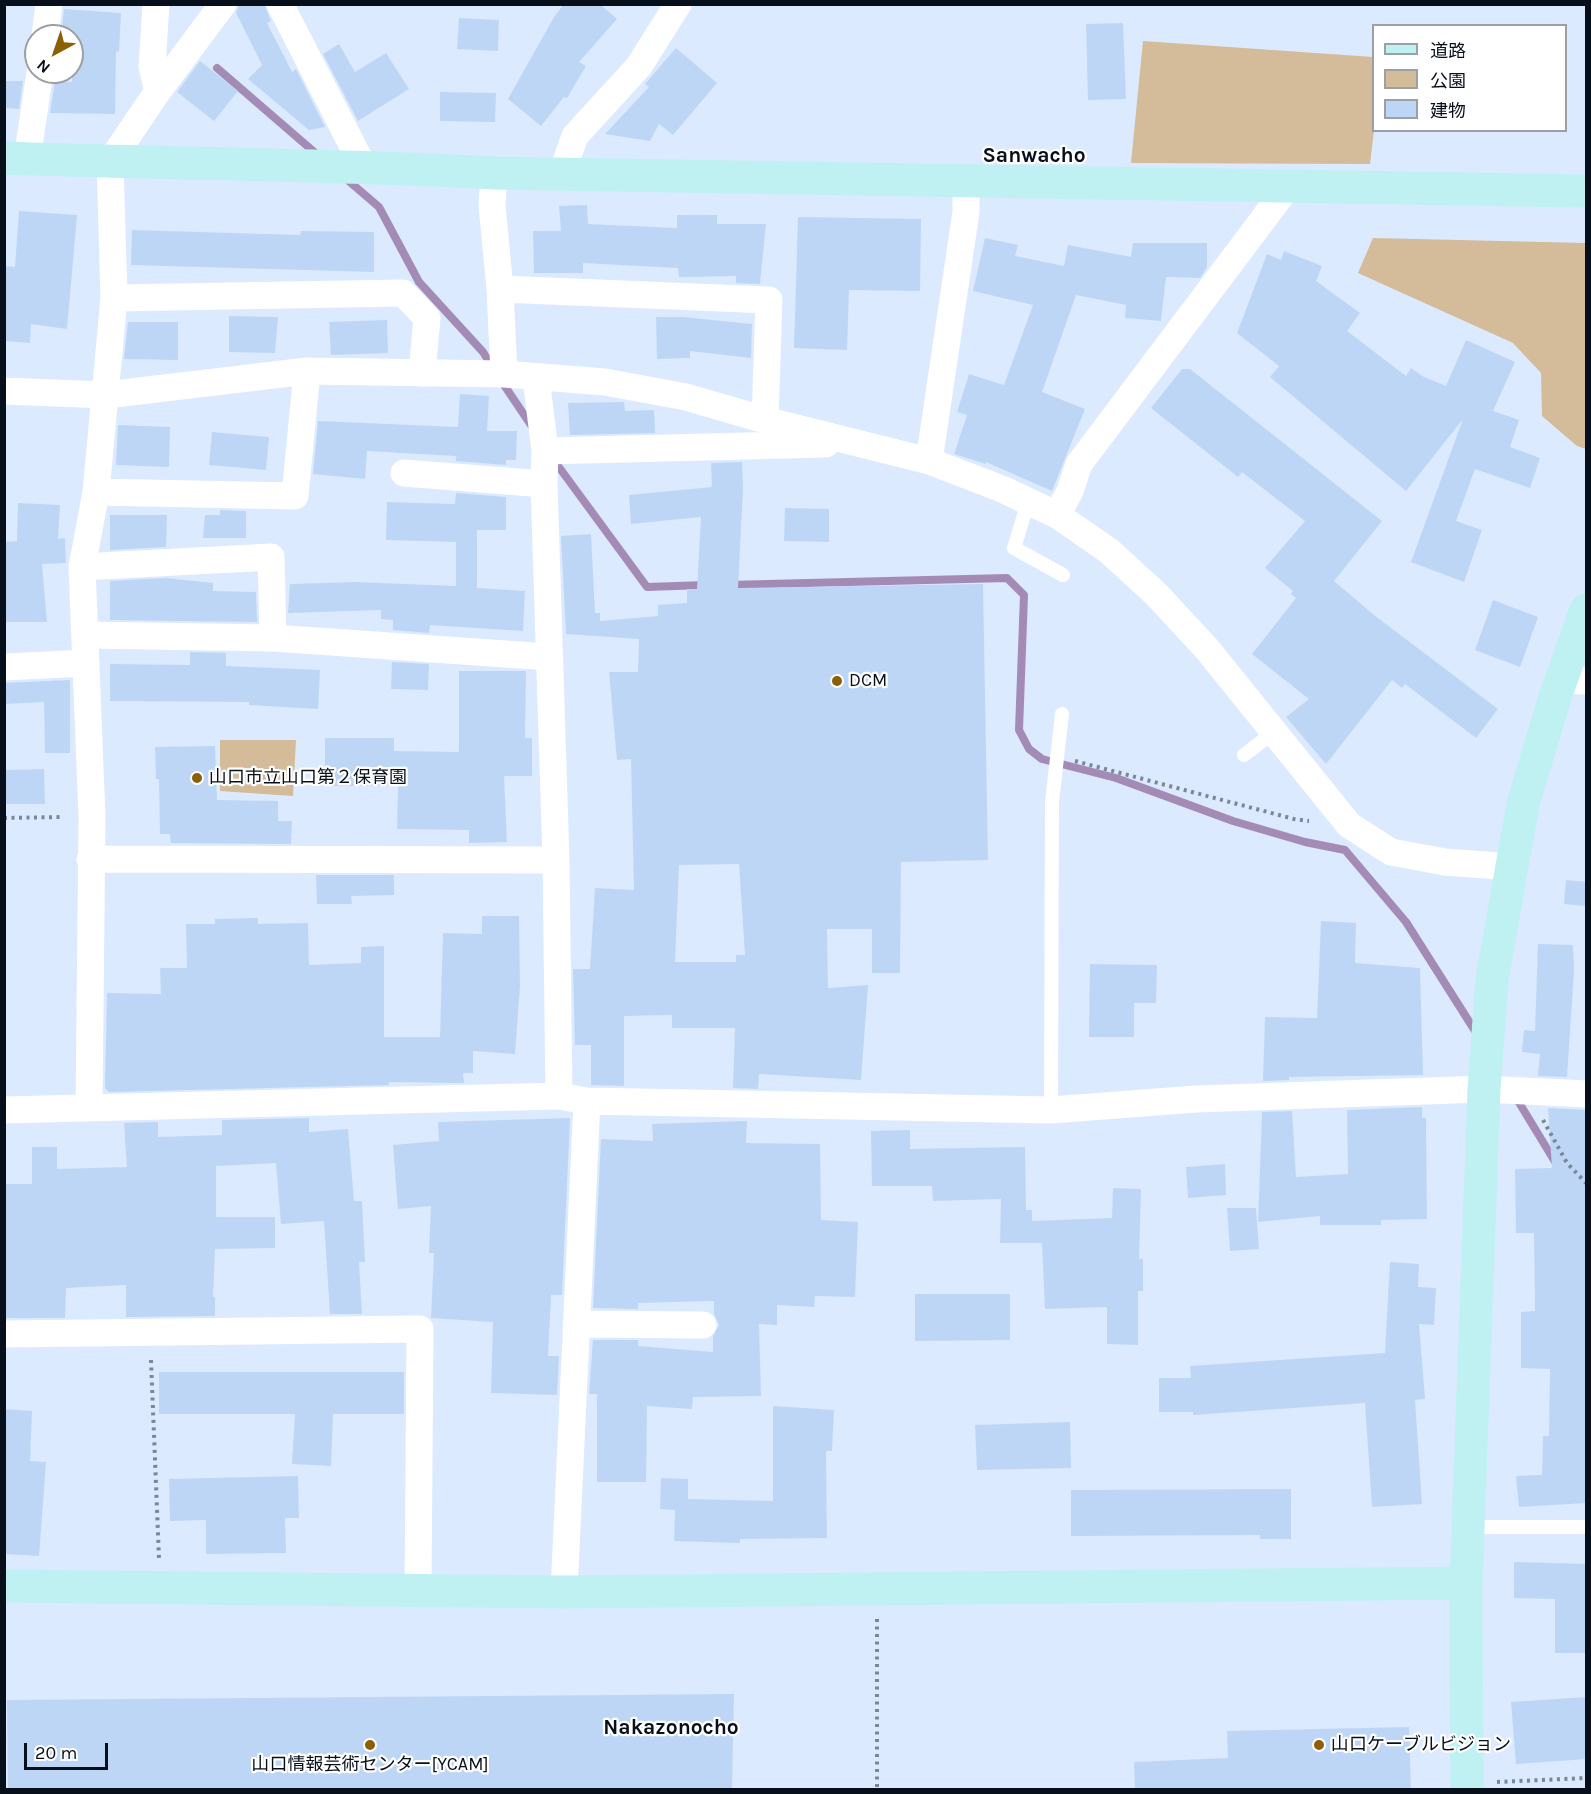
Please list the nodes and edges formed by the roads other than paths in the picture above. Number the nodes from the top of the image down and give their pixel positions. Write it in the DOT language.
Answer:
graph roads {
  1 [pos="49,4"];
  2 [pos="156,4"];
  3 [pos="223,4"];
  4 [pos="280,4"];
  5 [pos="678,4"];
  6 [pos="46,24"];
  7 [pos="37,84"];
  8 [pos="158,91"];
  9 [pos="16,158"];
  10 [pos="110,162"];
  11 [pos="363,166"];
  12 [pos="494,172"];
  13 [pos="562,173"];
  14 [pos="966,182"];
  15 [pos="1289,185"];
  16 [pos="1587,191"];
  17 [pos="500,289"];
  18 [pos="114,298"];
  19 [pos="307,371"];
  20 [pos="422,373"];
  21 [pos="504,374"];
  22 [pos="536,378"];
  23 [pos="4,391"];
  24 [pos="106,395"];
  25 [pos="765,420"];
  26 [pos="863,443"];
  27 [pos="545,451"];
  28 [pos="929,461"];
  29 [pos="404,473"];
  30 [pos="544,484"];
  31 [pos="96,492"];
  32 [pos="1028,502"];
  33 [pos="1057,515"];
  34 [pos="82,567"];
  35 [pos="1063,575"];
  36 [pos="1587,610"];
  37 [pos="85,635"];
  38 [pos="273,639"];
  39 [pos="549,657"];
  40 [pos="86,663"];
  41 [pos="4,667"];
  42 [pos="1574,680"];
  43 [pos="1062,714"];
  44 [pos="1274,732"];
  45 [pos="1244,755"];
  46 [pos="90,859"];
  47 [pos="556,860"];
  48 [pos="1513,867"];
  49 [pos="1484,1089"];
  50 [pos="1587,1094"];
  51 [pos="559,1096"];
  52 [pos="587,1101"];
  53 [pos="90,1108"];
  54 [pos="4,1110"];
  55 [pos="1051,1110"];
  56 [pos="577,1324"];
  57 [pos="703,1325"];
  58 [pos="4,1334"];
  59 [pos="1468,1527"];
  60 [pos="1587,1527"];
  61 [pos="1466,1583"];
  62 [pos="4,1586"];
  63 [pos="418,1592"];
  64 [pos="564,1592"];
  65 [pos="1466,1786"];
  1 -- 6 [label="street"];
  2 -- 8 [label="street"];
  3 -- 8 [label="street"];
  4 -- 11 [label="street"];
  5 -- 13 [label="street"];
  7 -- 9 [label="street"];
  8 -- 10 [label="street"];
  9 -- 10 [label="street"];
  10 -- 11 [label="street"];
  10 -- 18 [label="street"];
  11 -- 12 [label="street"];
  12 -- 13 [label="street"];
  12 -- 17 [label="street"];
  13 -- 14 [label="street"];
  14 -- 15 [label="street"];
  14 -- 28 [label="street"];
  15 -- 16 [label="street"];
  15 -- 33 [label="street"];
  17 -- 21 [label="street"];
  17 -- 25 [label="street"];
  18 -- 20 [label="street"];
  18 -- 24 [label="street"];
  19 -- 20 [label="street"];
  19 -- 24 [label="street"];
  19 -- 31 [label="street"];
  20 -- 21 [label="street"];
  21 -- 22 [label="street"];
  22 -- 25 [label="street"];
  22 -- 27 [label="street"];
  23 -- 24 [label="street"];
  24 -- 31 [label="street"];
  25 -- 26 [label="street"];
  26 -- 27 [label="street"];
  26 -- 28 [label="street"];
  27 -- 30 [label="street"];
  28 -- 32 [label="street"];
  29 -- 30 [label="street"];
  30 -- 39 [label="street"];
  31 -- 34 [label="street"];
  32 -- 33 [label="street"];
  32 -- 35 [label="lane"];
  33 -- 44 [label="street"];
  34 -- 37 [label="street"];
  34 -- 38 [label="street"];
  36 -- 42 [label="street"];
  37 -- 38 [label="street"];
  37 -- 40 [label="street"];
  38 -- 39 [label="street"];
  39 -- 47 [label="street"];
  40 -- 41 [label="street"];
  40 -- 46 [label="street"];
  42 -- 48 [label="street"];
  43 -- 55 [label="lane"];
  44 -- 45 [label="lane"];
  44 -- 48 [label="street"];
  46 -- 47 [label="street"];
  46 -- 53 [label="street"];
  47 -- 51 [label="street"];
  48 -- 49 [label="street"];
  49 -- 50 [label="street"];
  49 -- 55 [label="street"];
  49 -- 59 [label="street"];
  51 -- 52 [label="street"];
  51 -- 53 [label="street"];
  52 -- 55 [label="street"];
  52 -- 56 [label="street"];
  53 -- 54 [label="street"];
  56 -- 57 [label="street"];
  56 -- 64 [label="street"];
  58 -- 63 [label="street"];
  59 -- 60 [label="lane"];
  59 -- 61 [label="street"];
  61 -- 64 [label="street"];
  61 -- 65 [label="street"];
  62 -- 63 [label="street"];
  63 -- 64 [label="street"];
}
